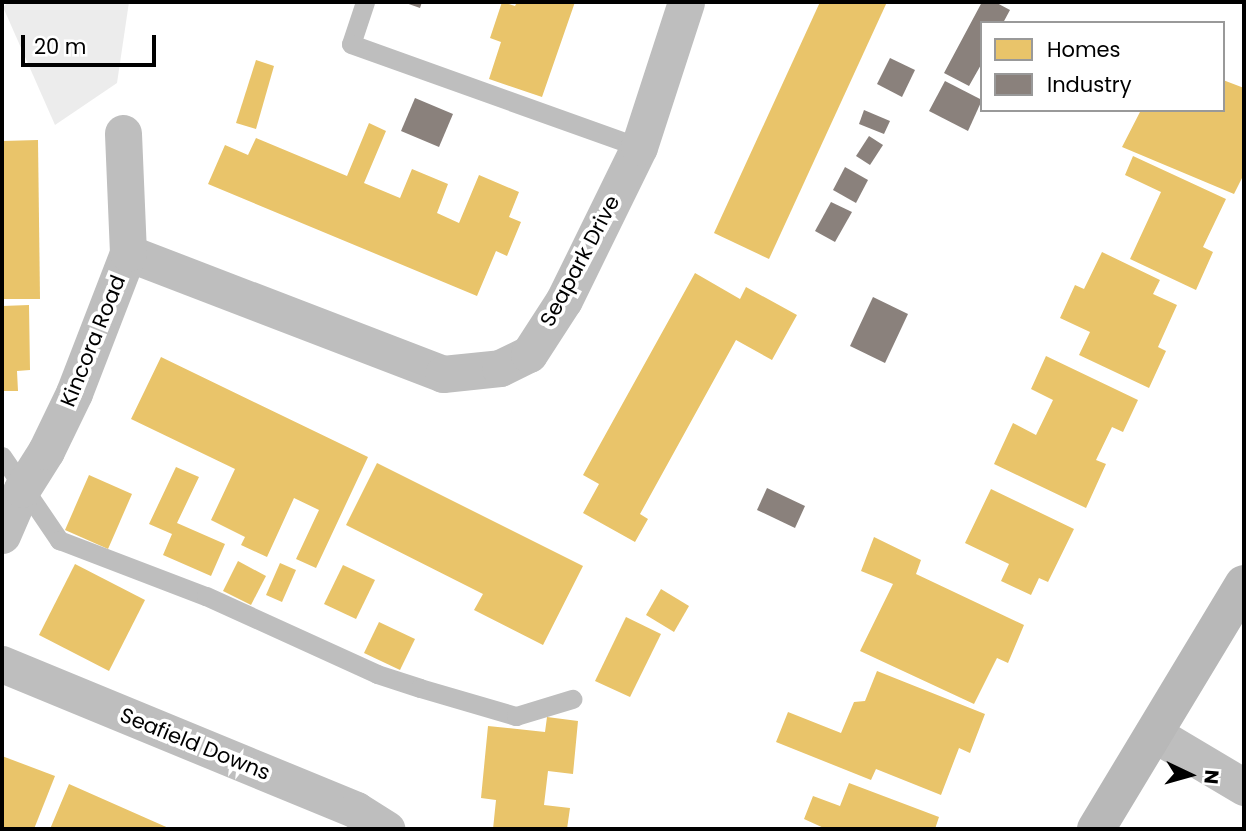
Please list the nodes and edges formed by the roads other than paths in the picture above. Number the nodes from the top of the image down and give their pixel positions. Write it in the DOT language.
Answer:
graph roads {
  1 [pos="365,2"];
  2 [pos="686,2"];
  3 [pos="123,133"];
  4 [pos="639,147"];
  5 [pos="128,253"];
  6 [pos="2,456"];
  7 [pos="22,489"];
  8 [pos="2,535"];
  9 [pos="1244,584"];
  10 [pos="2,664"];
  11 [pos="572,699"];
  12 [pos="1153,733"];
  13 [pos="1244,787"];
  14 [pos="386,829"];
  15 [pos="1096,829"];
  1 -- 4 [label="lane"];
  2 -- 4 [label="street, Seapark Drive"];
  3 -- 5 [label="street, Kincora Road"];
  4 -- 5 [label="street, Seapark Drive"];
  5 -- 7 [label="street, Kincora Road"];
  6 -- 7 [label="lane"];
  7 -- 8 [label="street, Kincora Road"];
  7 -- 11 [label="lane"];
  9 -- 12 [label="street"];
  10 -- 14 [label="street, Seafield Downs"];
  12 -- 13 [label="street"];
  12 -- 15 [label="street"];
}
